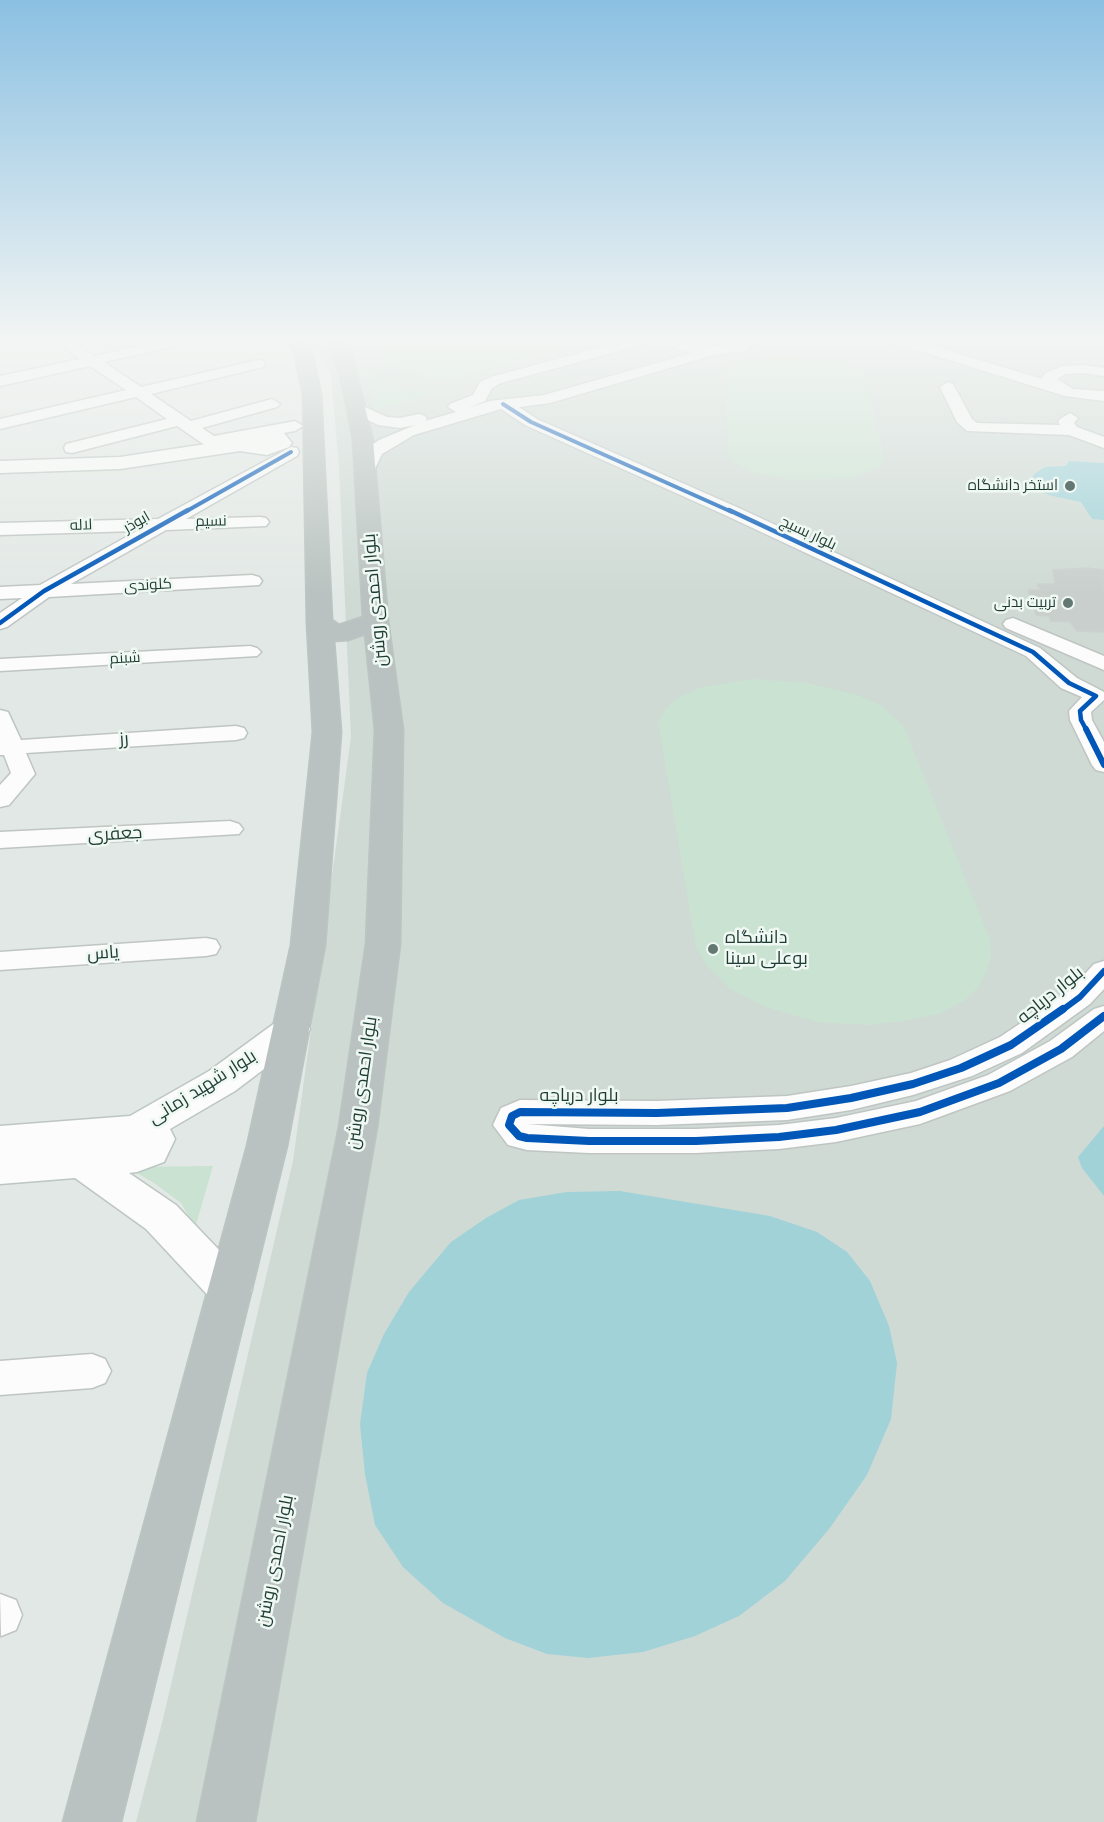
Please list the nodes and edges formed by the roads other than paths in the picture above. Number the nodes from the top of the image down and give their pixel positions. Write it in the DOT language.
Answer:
graph roads {
  1 [pos="181,424"];
  2 [pos="188,424"];
  3 [pos="359,424"];
  4 [pos="435,424"];
  5 [pos="536,424"];
  6 [pos="567,424"];
  7 [pos="968,424"];
  8 [pos="1067,424"];
  9 [pos="304,426"];
  10 [pos="1071,430"];
  11 [pos="1104,442"];
  12 [pos="217,444"];
  13 [pos="72,447"];
  14 [pos="289,449"];
  15 [pos="0,467"];
  16 [pos="366,471"];
  17 [pos="260,522"];
  18 [pos="162,523"];
  19 [pos="0,529"];
  20 [pos="252,581"];
  21 [pos="44,591"];
  22 [pos="0,592"];
  23 [pos="375,621"];
  24 [pos="0,623"];
  25 [pos="320,623"];
  26 [pos="250,652"];
  27 [pos="1104,664"];
  28 [pos="0,665"];
  29 [pos="1102,692"];
  30 [pos="0,717"];
  31 [pos="236,733"];
  32 [pos="6,748"];
  33 [pos="1104,765"];
  34 [pos="0,800"];
  35 [pos="230,829"];
  36 [pos="0,840"];
  37 [pos="206,947"];
  38 [pos="0,961"];
  39 [pos="1104,971"];
  40 [pos="1104,1016"];
  41 [pos="292,1029"];
  42 [pos="137,1130"];
  43 [pos="0,1141"];
  44 [pos="81,1161"];
  45 [pos="0,1168"];
  46 [pos="230,1290"];
  47 [pos="92,1371"];
  48 [pos="0,1378"];
  49 [pos="92,1822"];
  50 [pos="226,1822"];
  1 -- 13 [label="street"];
  2 -- 12 [label="street"];
  3 -- 16 [label="highway, بلوار احمدی روشن"];
  4 -- 16 [label="street"];
  5 -- 29 [label="street, بلوار بسیج"];
  6 -- 27 [label="street, بلوار بسیج"];
  7 -- 10 [label="street"];
  8 -- 10 [label="street"];
  9 -- 12 [label="street"];
  9 -- 14 [label="highway"];
  10 -- 11 [label="street"];
  12 -- 14 [label="main road"];
  12 -- 15 [label="main road"];
  14 -- 18 [label="street, ابوذر"];
  14 -- 25 [label="highway"];
  16 -- 23 [label="highway, بلوار احمدی روشن"];
  17 -- 18 [label="street, نسیم"];
  18 -- 19 [label="street, لاله"];
  18 -- 21 [label="street, ابوذر"];
  20 -- 21 [label="street, کلوندی"];
  21 -- 22 [label="street, کلوندی"];
  21 -- 24 [label="street, ابوذر"];
  23 -- 25 [label="highway"];
  23 -- 50 [label="highway, بلوار احمدی روشن"];
  25 -- 41 [label="highway"];
  26 -- 28 [label="street, شبنم"];
  29 -- 33 [label="street"];
  30 -- 32 [label="street"];
  31 -- 32 [label="street, رز"];
  32 -- 34 [label="street"];
  35 -- 36 [label="street, جعفری"];
  37 -- 38 [label="street, یاس"];
  39 -- 40 [label="street, بلوار دریاچه"];
  41 -- 42 [label="main road, بلوار شهید زمانی"];
  41 -- 46 [label="highway"];
  42 -- 43 [label="main road, بلوار شهید زمانی"];
  42 -- 44 [label="main road"];
  44 -- 45 [label="main road"];
  44 -- 46 [label="main road"];
  46 -- 49 [label="highway"];
  47 -- 48 [label="street"];
}
